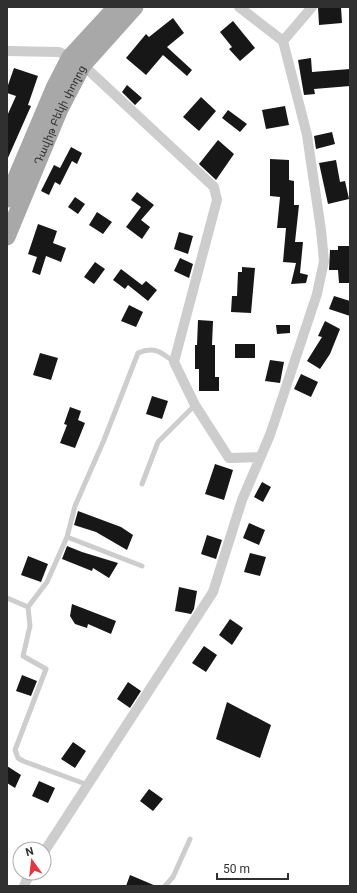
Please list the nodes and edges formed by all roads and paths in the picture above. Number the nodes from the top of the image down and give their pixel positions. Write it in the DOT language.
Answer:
graph roads {
  1 [pos="116,7"];
  2 [pos="135,7"];
  3 [pos="239,7"];
  4 [pos="312,7"];
  5 [pos="283,41"];
  6 [pos="7,51"];
  7 [pos="77,61"];
  8 [pos="7,199"];
  9 [pos="7,237"];
  10 [pos="174,362"];
  11 [pos="195,405"];
  12 [pos="260,457"];
  13 [pos="142,484"];
  14 [pos="67,538"];
  15 [pos="142,566"];
  16 [pos="7,598"];
  17 [pos="28,607"];
  18 [pos="88,785"];
  19 [pos="190,839"];
  20 [pos="51,841"];
  21 [pos="165,886"];
  1 -- 7 [label="main road, Դավիթ Բեկի փողոց"];
  2 -- 7 [label="main road, Դավիթ Բեկի փողոց"];
  3 -- 5 [label="street"];
  4 -- 5 [label="street"];
  5 -- 12 [label="street"];
  6 -- 7 [label="street"];
  7 -- 8 [label="main road, Դավիթ Բեկի փողոց"];
  7 -- 9 [label="main road, Դավիթ Բեկի փողոց"];
  7 -- 10 [label="street"];
  10 -- 11 [label="street"];
  10 -- 14 [label="lane"];
  11 -- 12 [label="street"];
  11 -- 13 [label="lane"];
  12 -- 18 [label="street"];
  14 -- 15 [label="lane"];
  14 -- 17 [label="lane"];
  16 -- 17 [label="lane"];
  17 -- 18 [label="lane"];
  18 -- 20 [label="street"];
  19 -- 21 [label="lane"];
}
